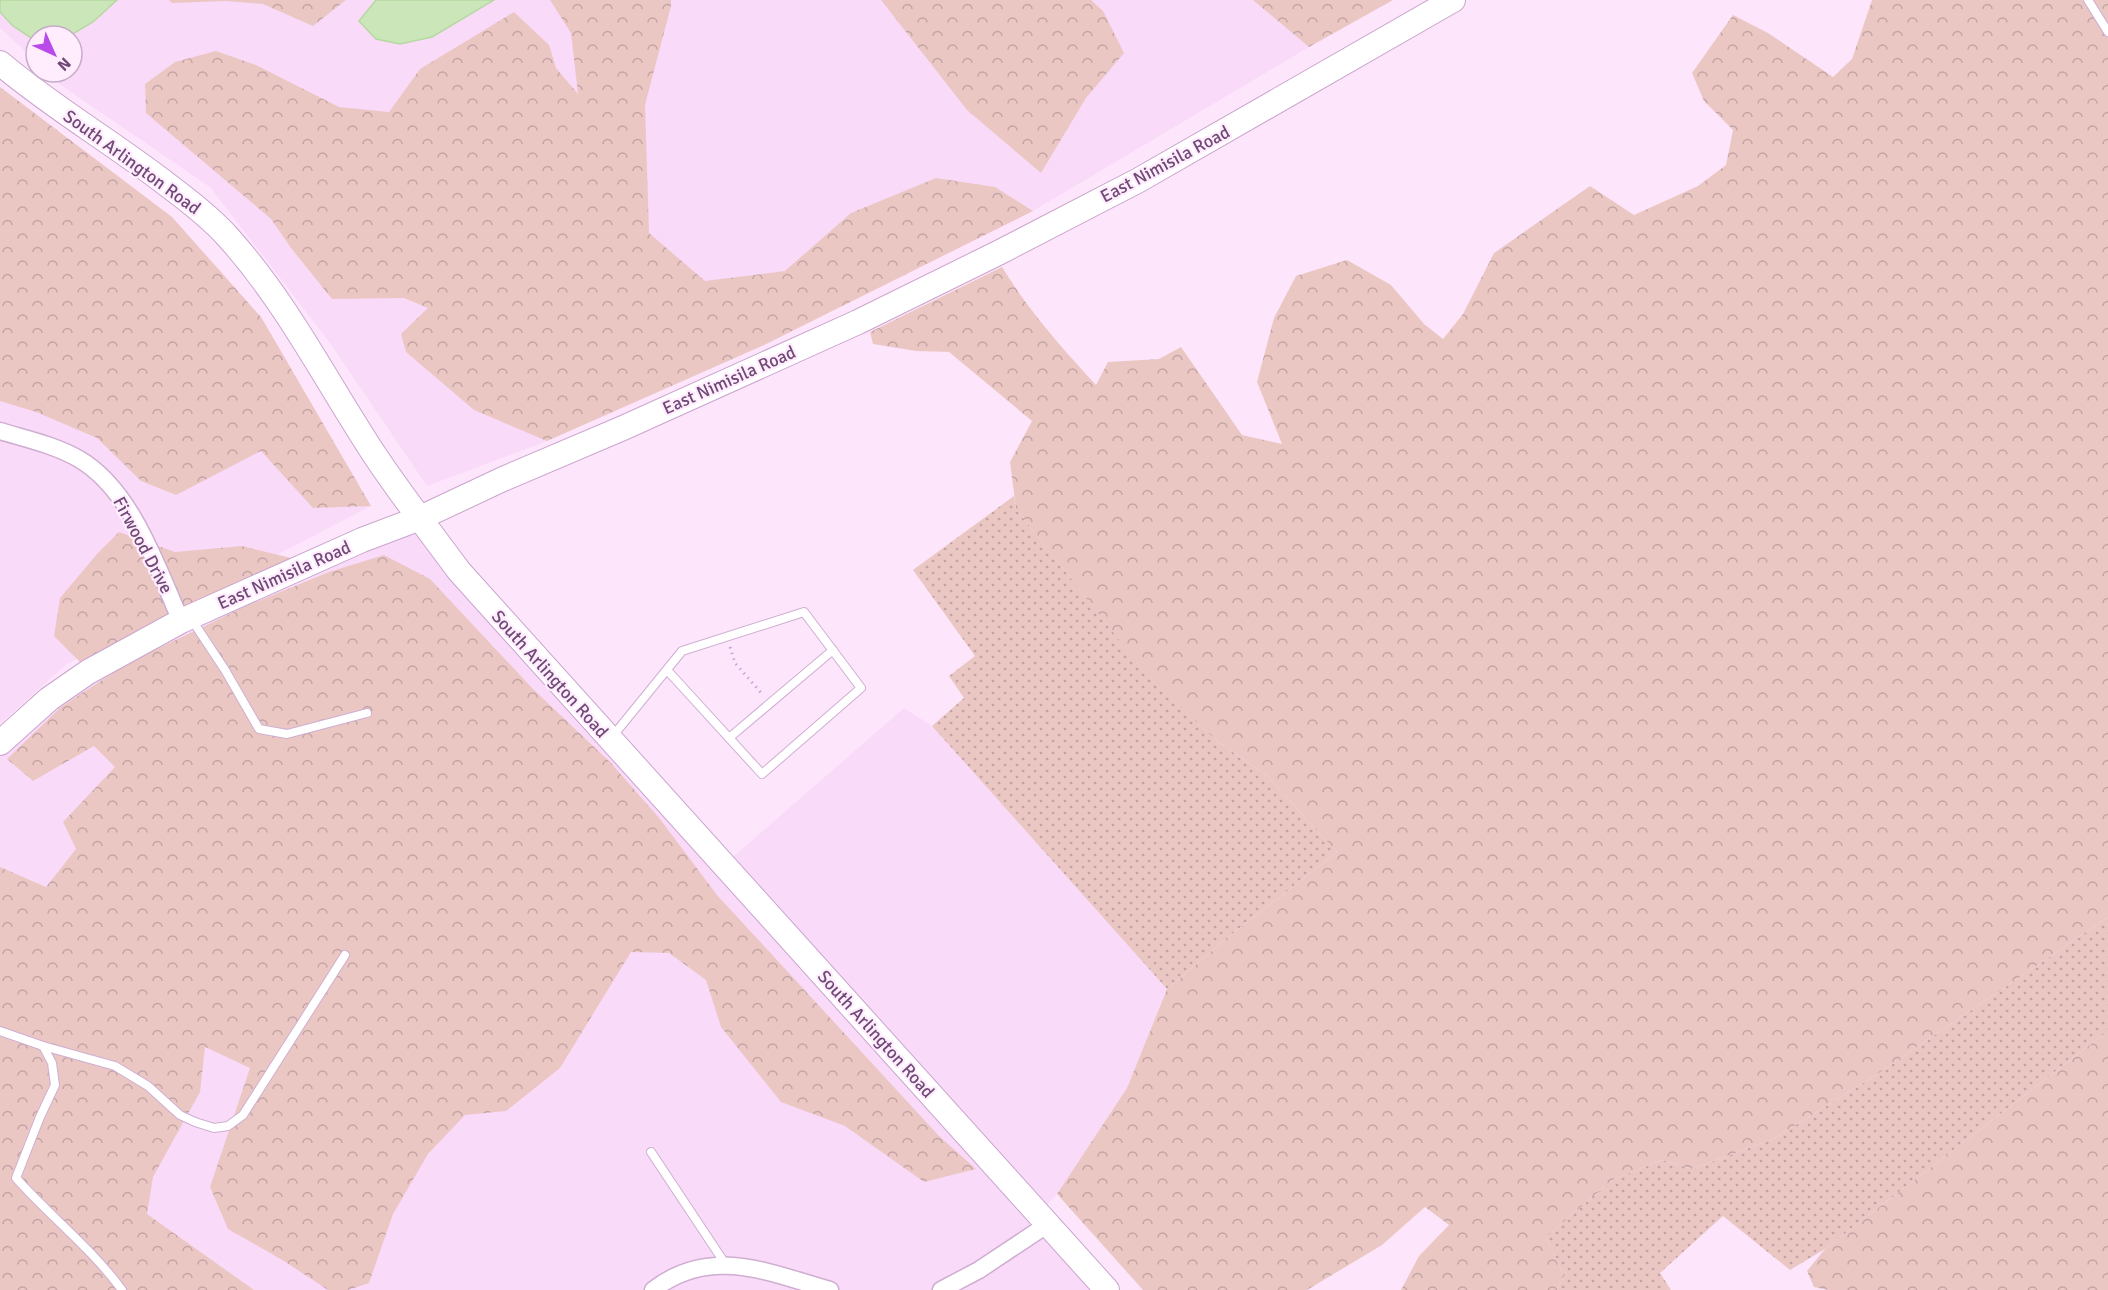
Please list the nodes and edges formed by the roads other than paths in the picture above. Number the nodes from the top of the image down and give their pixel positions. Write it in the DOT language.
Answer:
graph roads {
  1 [pos="1453,0"];
  2 [pos="2088,0"];
  3 [pos="2108,32"];
  4 [pos="0,63"];
  5 [pos="0,431"];
  6 [pos="420,518"];
  7 [pos="186,619"];
  8 [pos="833,650"];
  9 [pos="667,670"];
  10 [pos="367,713"];
  11 [pos="729,738"];
  12 [pos="610,740"];
  13 [pos="0,743"];
  14 [pos="345,955"];
  15 [pos="0,1031"];
  16 [pos="43,1046"];
  17 [pos="651,1152"];
  18 [pos="1048,1224"];
  19 [pos="726,1266"];
  20 [pos="122,1290"];
  21 [pos="653,1290"];
  22 [pos="831,1290"];
  23 [pos="941,1290"];
  24 [pos="1107,1290"];
  1 -- 6 [label="street, East Nimisila Road"];
  2 -- 3 [label="lane"];
  4 -- 6 [label="street, South Arlington Road"];
  5 -- 7 [label="street, Firwood Drive"];
  6 -- 7 [label="street, East Nimisila Road"];
  6 -- 12 [label="street, South Arlington Road"];
  7 -- 10 [label="lane"];
  7 -- 13 [label="street, East Nimisila Road"];
  8 -- 9 [label="lane"];
  8 -- 11 [label="lane"];
  8 -- 11 [label="lane"];
  9 -- 11 [label="lane"];
  9 -- 12 [label="lane"];
  12 -- 18 [label="street, South Arlington Road"];
  14 -- 16 [label="lane"];
  15 -- 16 [label="lane"];
  16 -- 20 [label="lane"];
  17 -- 19 [label="lane"];
  18 -- 23 [label="street"];
  18 -- 24 [label="street, South Arlington Road"];
  19 -- 21 [label="street"];
  19 -- 22 [label="street"];
}
